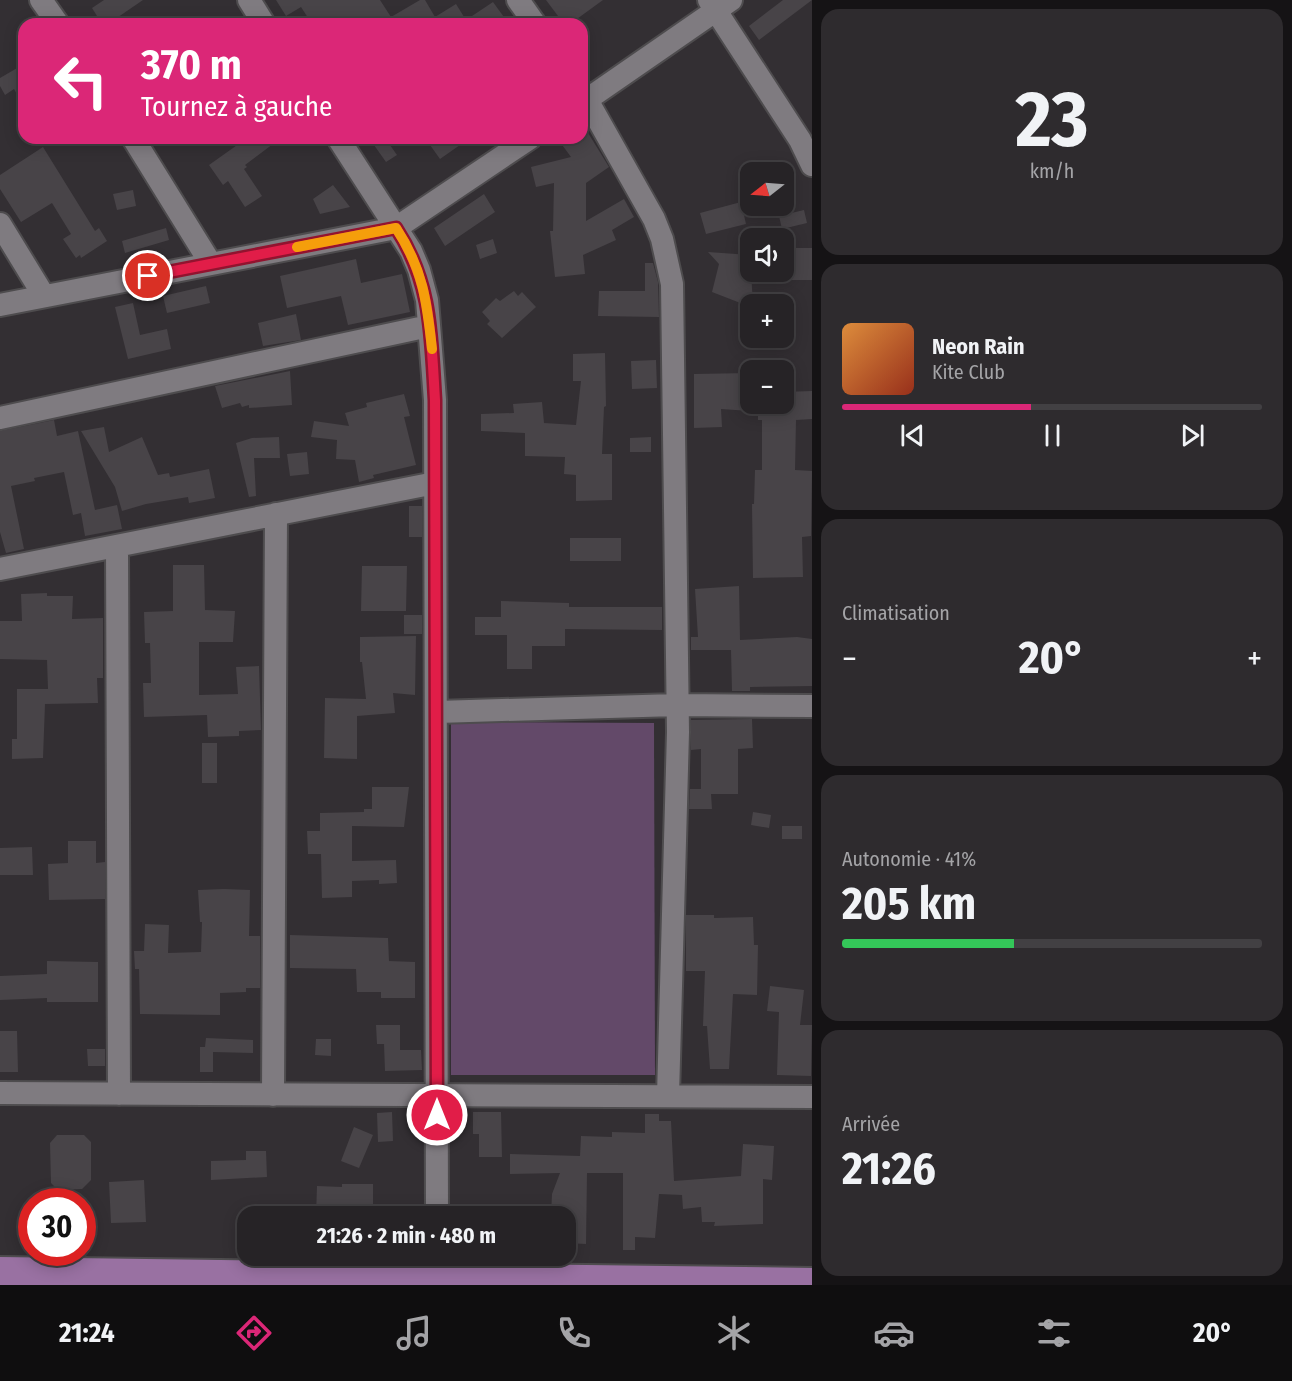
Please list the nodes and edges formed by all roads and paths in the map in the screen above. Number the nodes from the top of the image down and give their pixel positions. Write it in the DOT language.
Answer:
graph roads {
  1 [pos="41,0"];
  2 [pos="249,0"];
  3 [pos="518,0"];
  4 [pos="719,3"];
  5 [pos="54,18"];
  6 [pos="260,18"];
  7 [pos="531,18"];
  8 [pos="588,95"];
  9 [pos="588,105"];
  10 [pos="137,144"];
  11 [pos="342,144"];
  12 [pos="521,144"];
  13 [pos="812,165"];
  14 [pos="0,224"];
  15 [pos="396,228"];
  16 [pos="211,264"];
  17 [pos="44,296"];
  18 [pos="0,305"];
  19 [pos="429,326"];
  20 [pos="0,418"];
  21 [pos="435,483"];
  22 [pos="276,514"];
  23 [pos="117,546"];
  24 [pos="0,569"];
  25 [pos="676,705"];
  26 [pos="812,706"];
  27 [pos="437,712"];
  28 [pos="0,1093"];
  29 [pos="119,1094"];
  30 [pos="273,1095"];
  31 [pos="437,1095"];
  32 [pos="668,1096"];
  33 [pos="812,1096"];
  34 [pos="438,1206"];
  35 [pos="438,1267"];
  36 [pos="0,1271"];
  37 [pos="812,1282"];
  1 -- 5 [label="street"];
  2 -- 6 [label="street"];
  3 -- 7 [label="street"];
  4 -- 8 [label="street"];
  4 -- 13 [label="street"];
  9 -- 25 [label="street"];
  10 -- 16 [label="street"];
  11 -- 15 [label="street"];
  12 -- 15 [label="street"];
  14 -- 17 [label="street"];
  15 -- 16 [label="street"];
  15 -- 19 [label="street"];
  16 -- 17 [label="street"];
  17 -- 18 [label="street"];
  19 -- 20 [label="street"];
  19 -- 21 [label="street"];
  21 -- 22 [label="street"];
  21 -- 27 [label="street"];
  22 -- 23 [label="street"];
  22 -- 30 [label="street"];
  23 -- 24 [label="street"];
  23 -- 29 [label="street"];
  25 -- 26 [label="street"];
  25 -- 27 [label="street"];
  25 -- 32 [label="street"];
  27 -- 31 [label="street"];
  28 -- 29 [label="street"];
  29 -- 30 [label="street"];
  30 -- 31 [label="street"];
  31 -- 32 [label="street"];
  31 -- 34 [label="street"];
  32 -- 33 [label="street"];
  35 -- 36 [label="main road"];
  35 -- 37 [label="main road"];
}
